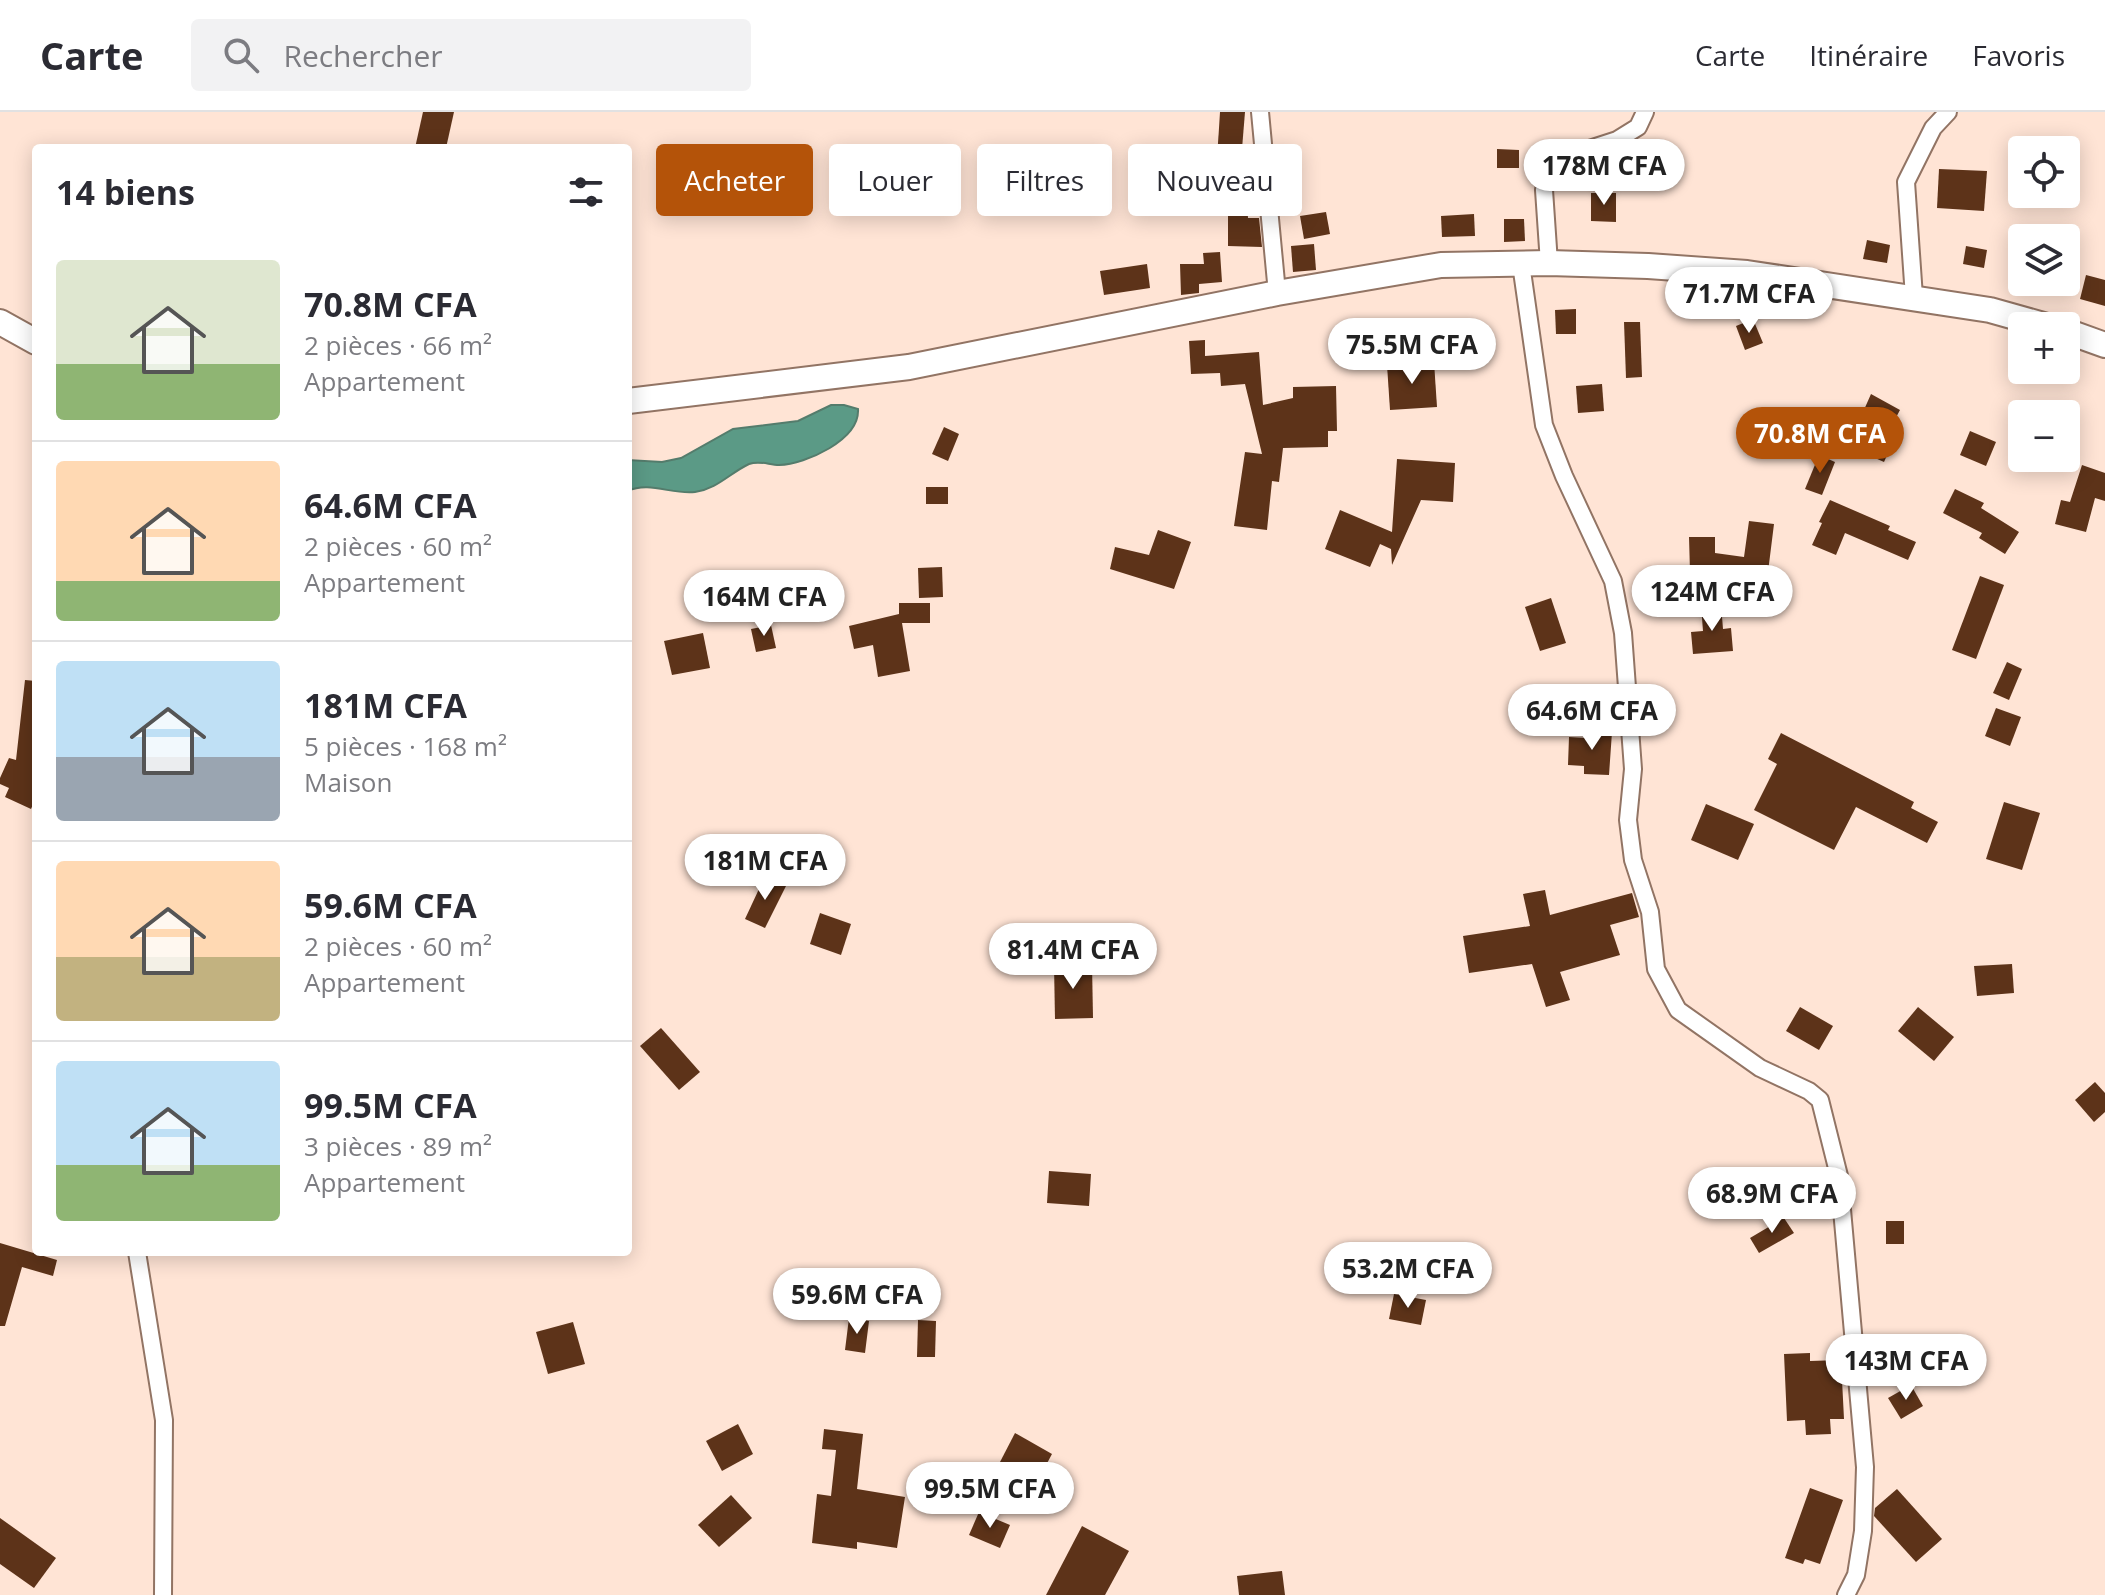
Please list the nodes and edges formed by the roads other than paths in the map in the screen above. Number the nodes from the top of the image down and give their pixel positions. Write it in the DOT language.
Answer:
graph roads {
  1 [pos="1260,112"];
  2 [pos="1645,112"];
  3 [pos="1948,112"];
  4 [pos="1549,263"];
  5 [pos="1521,264"];
  6 [pos="1277,293"];
  7 [pos="1914,297"];
  8 [pos="2008,315"];
  9 [pos="0,322"];
  10 [pos="2080,336"];
  11 [pos="32,340"];
  12 [pos="2105,345"];
  13 [pos="632,401"];
  14 [pos="138,1256"];
  15 [pos="163,1595"];
  16 [pos="1846,1595"];
  1 -- 6 [label="street"];
  2 -- 4 [label="street"];
  3 -- 7 [label="street"];
  4 -- 5 [label="street"];
  4 -- 7 [label="street"];
  5 -- 6 [label="street"];
  5 -- 16 [label="street"];
  6 -- 13 [label="street"];
  7 -- 8 [label="street"];
  9 -- 11 [label="street"];
  10 -- 12 [label="street"];
  14 -- 15 [label="street"];
}
